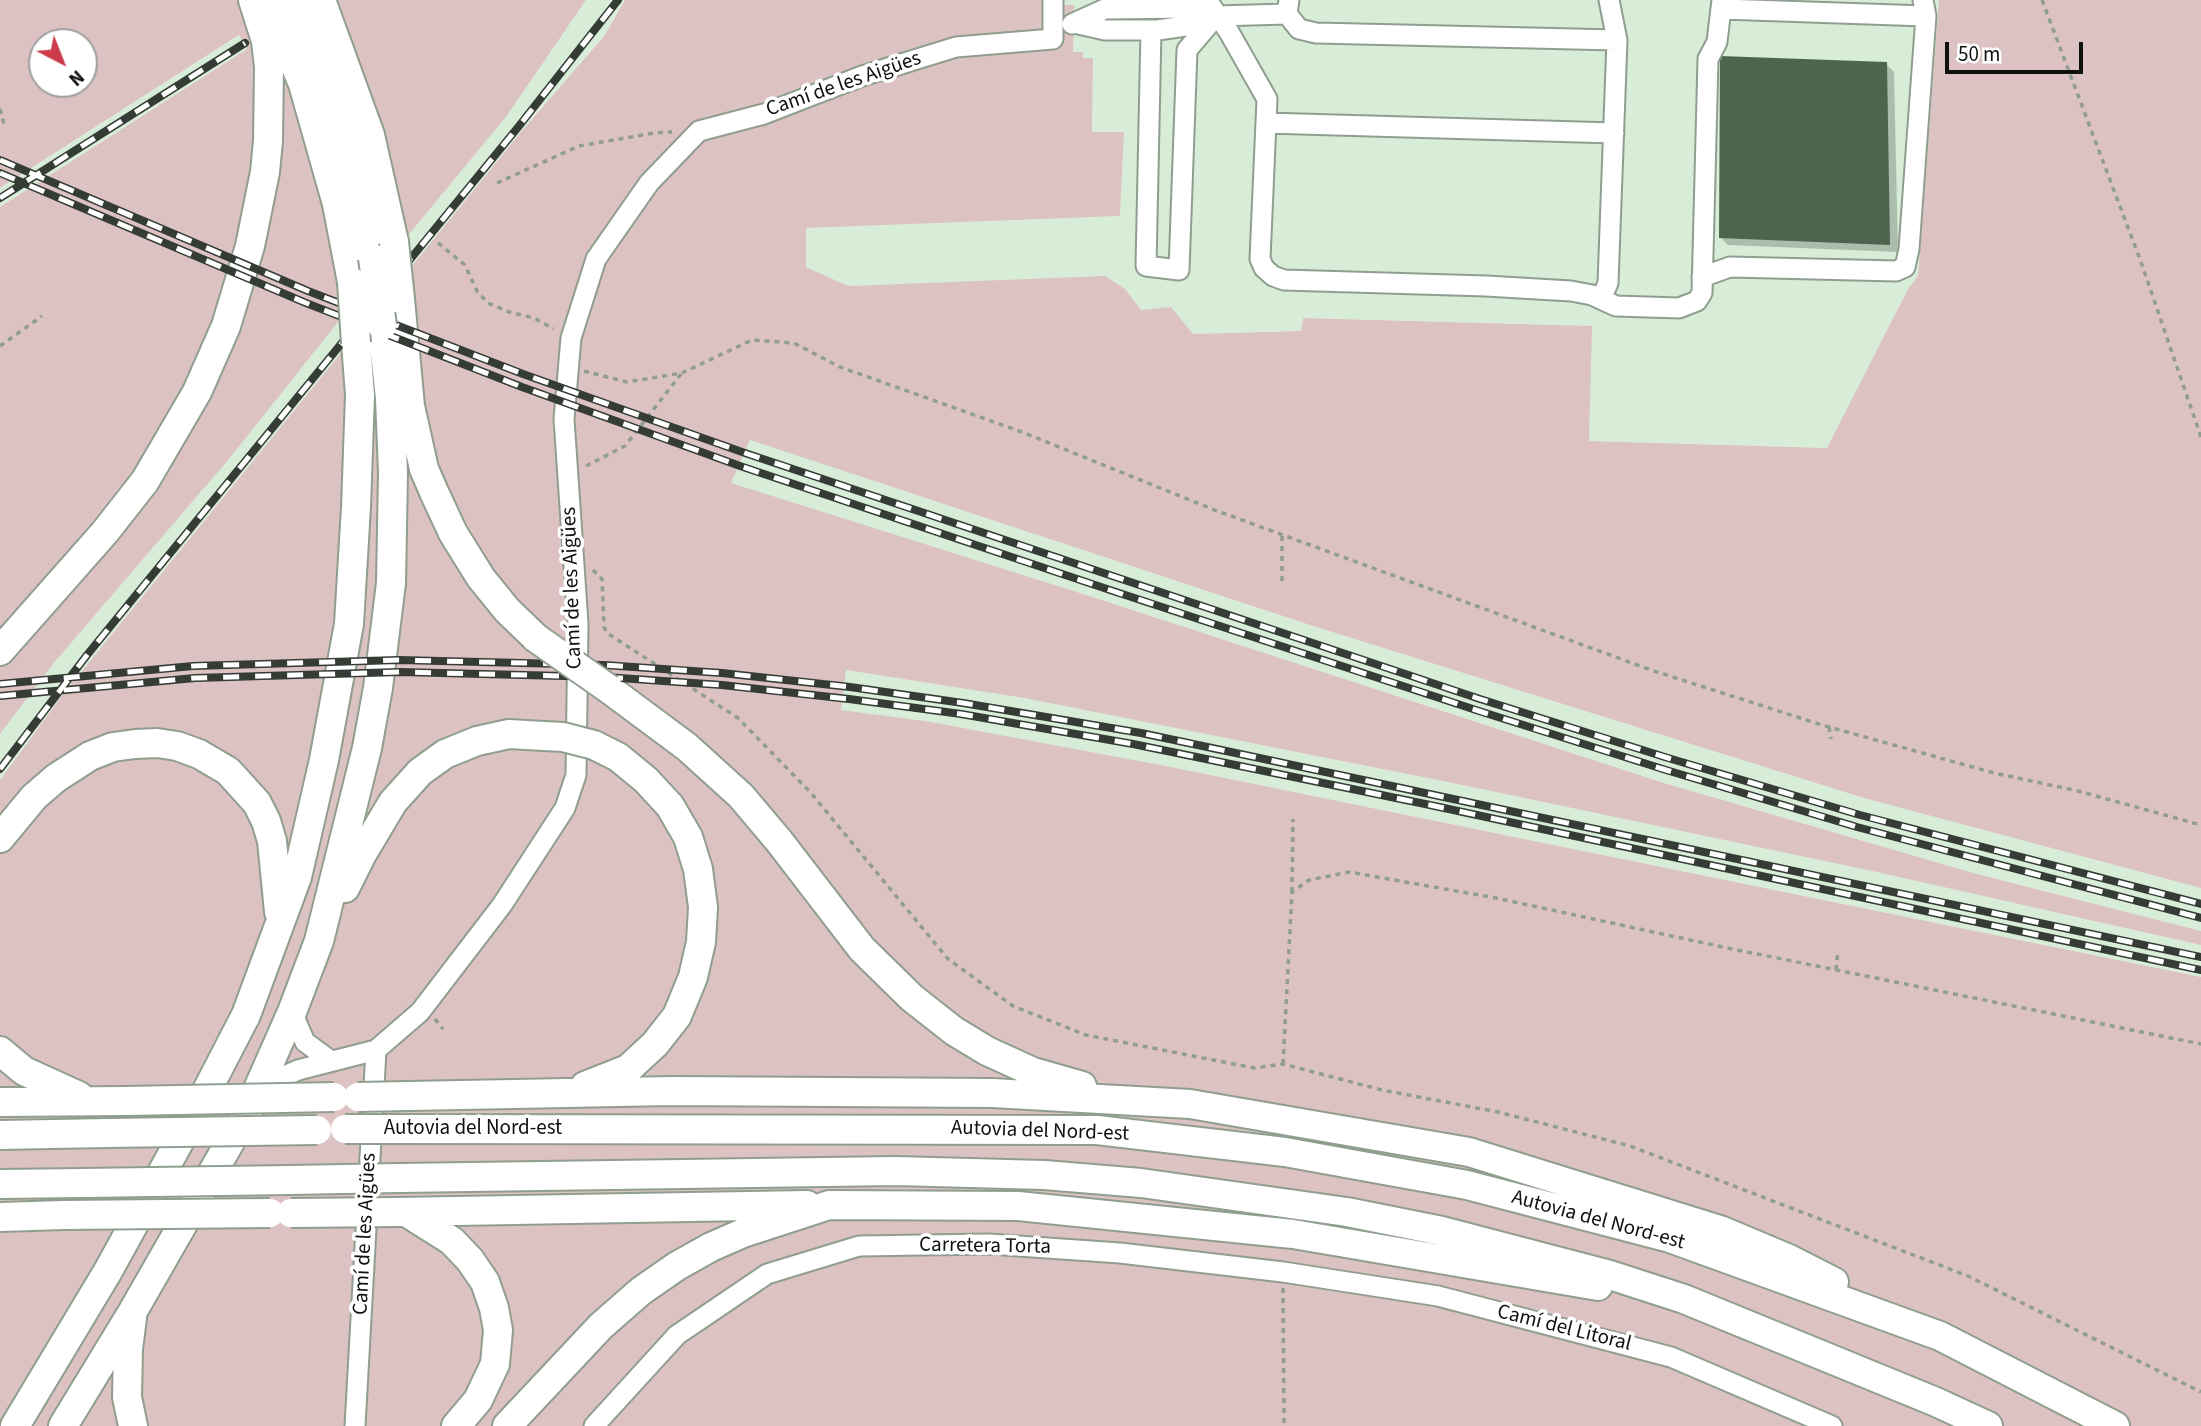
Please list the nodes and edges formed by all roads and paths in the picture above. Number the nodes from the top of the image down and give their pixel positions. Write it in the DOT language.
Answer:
graph roads {
  1 [pos="253,0"];
  2 [pos="268,0"];
  3 [pos="298,0"];
  4 [pos="321,0"];
  5 [pos="1053,0"];
  6 [pos="1609,0"];
  7 [pos="2042,0"];
  8 [pos="1722,5"];
  9 [pos="1288,7"];
  10 [pos="1212,8"];
  11 [pos="1924,8"];
  12 [pos="1074,23"];
  13 [pos="1151,30"];
  14 [pos="1054,39"];
  15 [pos="1617,40"];
  16 [pos="0,109"];
  17 [pos="1266,123"];
  18 [pos="5,128"];
  19 [pos="699,131"];
  20 [pos="1614,133"];
  21 [pos="497,183"];
  22 [pos="438,243"];
  23 [pos="383,250"];
  24 [pos="1702,277"];
  25 [pos="1601,299"];
  26 [pos="42,316"];
  27 [pos="571,338"];
  28 [pos="0,346"];
  29 [pos="569,367"];
  30 [pos="682,373"];
  31 [pos="2201,437"];
  32 [pos="568,475"];
  33 [pos="1282,535"];
  34 [pos="574,566"];
  35 [pos="1282,582"];
  36 [pos="0,651"];
  37 [pos="1829,727"];
  38 [pos="1831,739"];
  39 [pos="1293,819"];
  40 [pos="2201,825"];
  41 [pos="0,838"];
  42 [pos="1292,892"];
  43 [pos="280,919"];
  44 [pos="318,941"];
  45 [pos="1838,950"];
  46 [pos="1836,970"];
  47 [pos="292,1012"];
  48 [pos="2201,1044"];
  49 [pos="376,1050"];
  50 [pos="0,1051"];
  51 [pos="331,1061"];
  52 [pos="1283,1064"];
  53 [pos="258,1088"];
  54 [pos="566,1093"];
  55 [pos="1125,1099"];
  56 [pos="91,1101"];
  57 [pos="0,1102"];
  58 [pos="0,1135"];
  59 [pos="0,1184"];
  60 [pos="829,1205"];
  61 [pos="401,1212"];
  62 [pos="0,1217"];
  63 [pos="1283,1272"];
  64 [pos="1684,1299"];
  65 [pos="133,1311"];
  66 [pos="1940,1336"];
  67 [pos="2201,1392"];
  68 [pos="15,1426"];
  69 [pos="63,1426"];
  70 [pos="133,1426"];
  71 [pos="355,1426"];
  72 [pos="456,1426"];
  73 [pos="507,1426"];
  74 [pos="594,1426"];
  75 [pos="1284,1426"];
  76 [pos="1832,1426"];
  77 [pos="1988,1426"];
  78 [pos="2115,1426"];
  1 -- 36 [label="highway"];
  2 -- 43 [label="highway, bridge"];
  3 -- 23 [label="highway"];
  4 -- 23 [label="highway"];
  5 -- 14 [label="street"];
  6 -- 15 [label="street"];
  7 -- 31 [label="path"];
  8 -- 11 [label="street"];
  8 -- 24 [label="street"];
  9 -- 10 [label="street"];
  9 -- 15 [label="street"];
  10 -- 12 [label="street"];
  10 -- 13 [label="street"];
  10 -- 13 [label="street"];
  10 -- 17 [label="street"];
  11 -- 24 [label="street"];
  12 -- 13 [label="street"];
  12 -- 14 [label="street"];
  14 -- 19 [label="street, Camí de les Aigües"];
  15 -- 20 [label="street"];
  16 -- 18 [label="path"];
  17 -- 20 [label="street"];
  17 -- 25 [label="street"];
  19 -- 21 [label="path"];
  19 -- 27 [label="street, Camí de les Aigües"];
  20 -- 25 [label="street"];
  22 -- 27 [label="path"];
  23 -- 44 [label="highway, bridge"];
  23 -- 55 [label="highway, bridge"];
  24 -- 25 [label="street"];
  26 -- 28 [label="path"];
  27 -- 29 [label="street, Camí de les Aigües"];
  29 -- 30 [label="path"];
  29 -- 32 [label="street, Camí de les Aigües"];
  30 -- 32 [label="path"];
  30 -- 33 [label="path"];
  32 -- 34 [label="street, Camí de les Aigües"];
  33 -- 35 [label="path"];
  33 -- 37 [label="path"];
  34 -- 49 [label="street, Camí de les Aigües"];
  34 -- 52 [label="path"];
  37 -- 38 [label="path"];
  37 -- 40 [label="path"];
  39 -- 42 [label="path"];
  41 -- 43 [label="highway"];
  42 -- 46 [label="path"];
  42 -- 52 [label="path"];
  43 -- 68 [label="highway"];
  44 -- 47 [label="highway"];
  44 -- 54 [label="highway, bridge"];
  45 -- 46 [label="path"];
  46 -- 48 [label="path"];
  47 -- 51 [label="street"];
  47 -- 53 [label="highway"];
  49 -- 51 [label="street"];
  49 -- 71 [label="street, Camí de les Aigües"];
  50 -- 56 [label="highway"];
  51 -- 53 [label="street"];
  52 -- 67 [label="path"];
  53 -- 65 [label="highway"];
  54 -- 55 [label="highway"];
  54 -- 56 [label="highway, bridge"];
  55 -- 66 [label="highway"];
  56 -- 57 [label="highway"];
  58 -- 66 [label="highway, Autovia del Nord-est, bridge"];
  59 -- 64 [label="highway, Autovia del Nord-est, bridge"];
  60 -- 61 [label="highway"];
  60 -- 64 [label="highway"];
  60 -- 73 [label="highway"];
  61 -- 62 [label="highway, bridge"];
  61 -- 72 [label="highway"];
  63 -- 74 [label="street, Carretera Torta"];
  63 -- 75 [label="path"];
  63 -- 76 [label="street, Camí del Litoral"];
  64 -- 77 [label="highway, Autovia del Nord-est"];
  65 -- 69 [label="highway"];
  65 -- 70 [label="highway"];
  66 -- 78 [label="highway, Autovia del Nord-est"];
}
